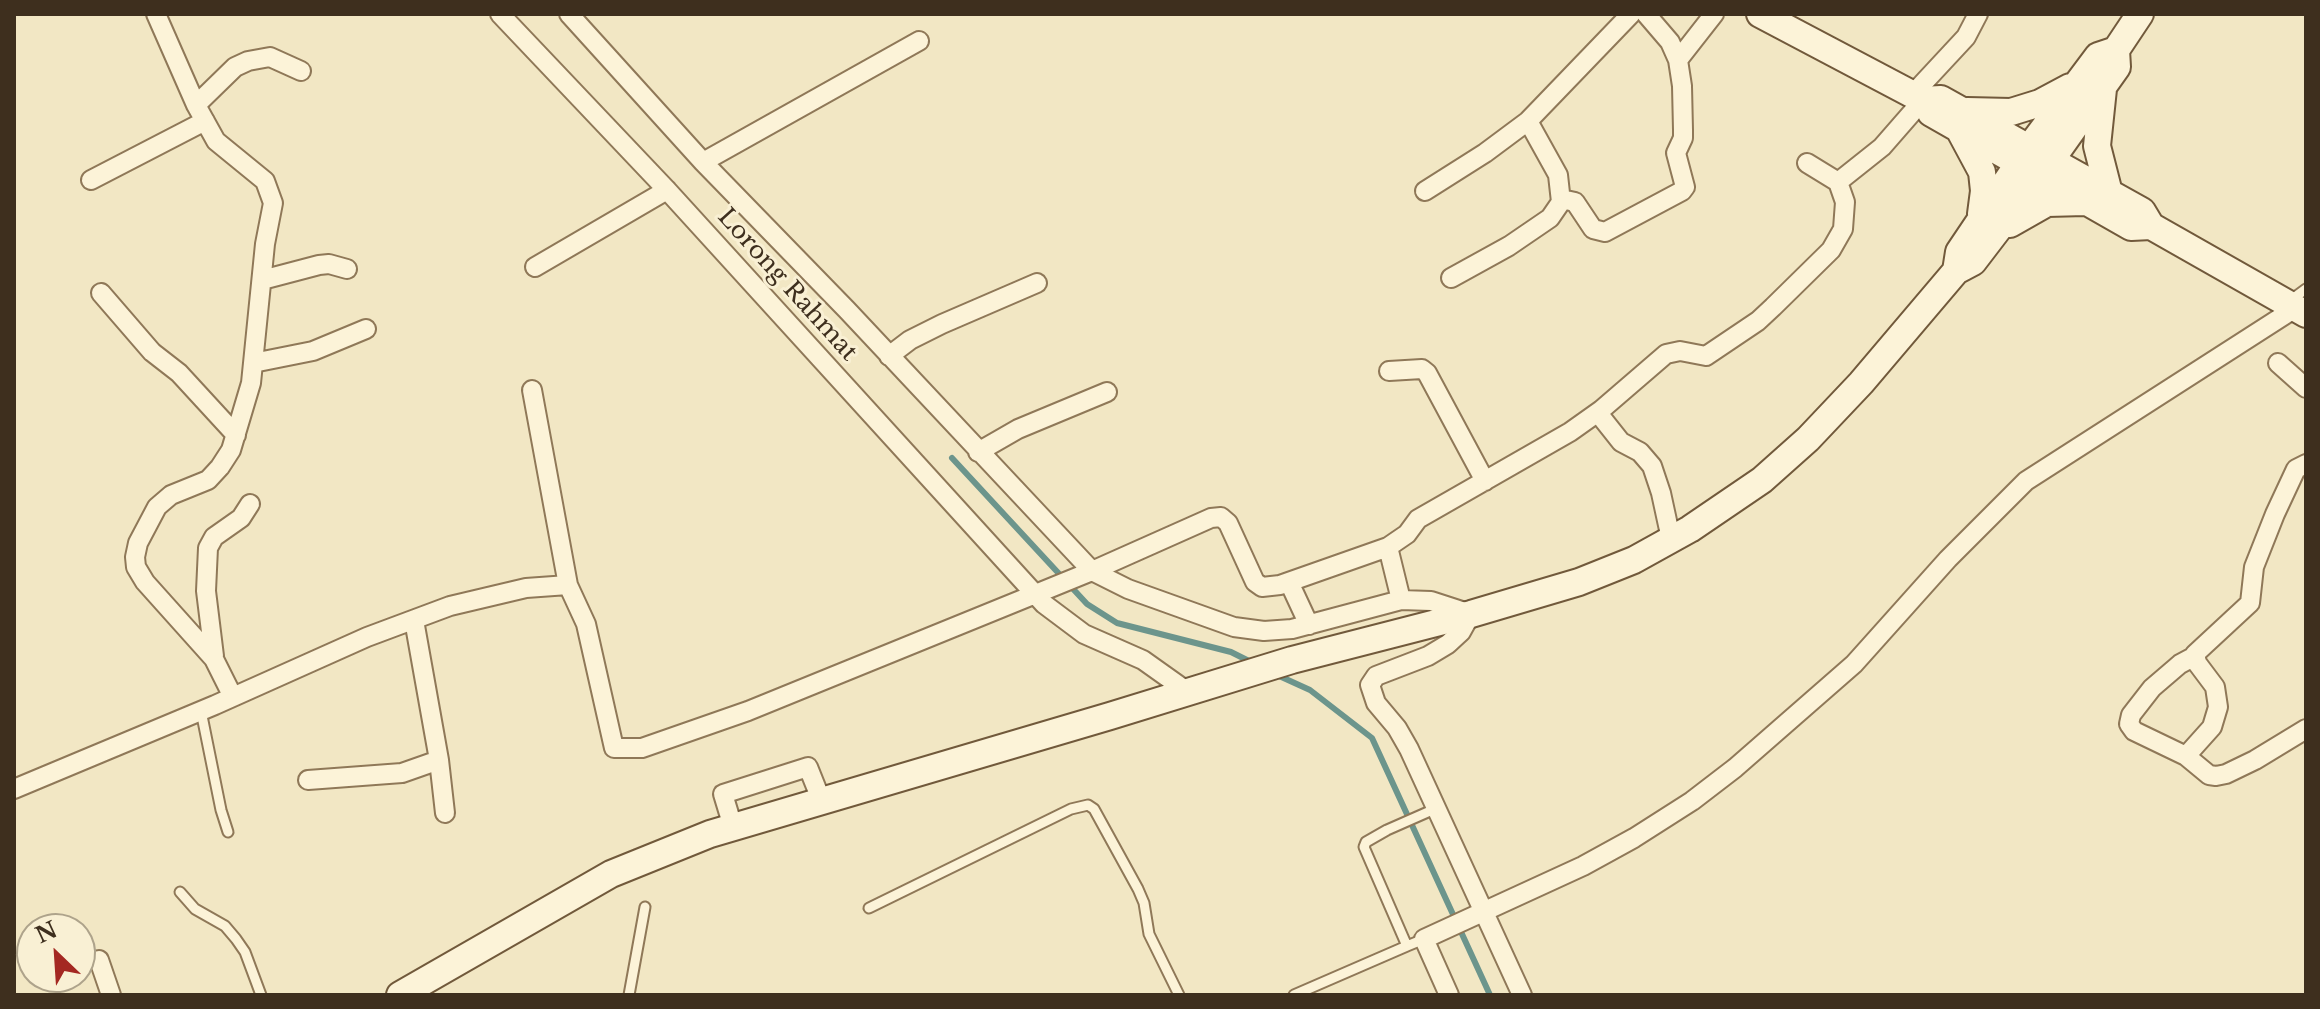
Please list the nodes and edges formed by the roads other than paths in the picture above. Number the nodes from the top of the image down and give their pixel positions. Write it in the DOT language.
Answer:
graph roads {
  1 [pos="156,14"];
  2 [pos="500,14"];
  3 [pos="569,14"];
  4 [pos="1714,14"];
  5 [pos="1760,14"];
  6 [pos="1978,14"];
  7 [pos="2140,14"];
  8 [pos="1631,15"];
  9 [pos="919,41"];
  10 [pos="1678,60"];
  11 [pos="301,71"];
  12 [pos="2090,84"];
  13 [pos="1918,97"];
  14 [pos="201,113"];
  15 [pos="1961,120"];
  16 [pos="1528,121"];
  17 [pos="703,162"];
  18 [pos="2034,162"];
  19 [pos="1807,163"];
  20 [pos="91,180"];
  21 [pos="1838,182"];
  22 [pos="667,190"];
  23 [pos="1425,191"];
  24 [pos="2097,197"];
  25 [pos="1561,199"];
  26 [pos="1988,225"];
  27 [pos="535,267"];
  28 [pos="347,269"];
  29 [pos="1451,278"];
  30 [pos="262,280"];
  31 [pos="1037,283"];
  32 [pos="101,293"];
  33 [pos="2299,303"];
  34 [pos="366,329"];
  35 [pos="889,356"];
  36 [pos="253,363"];
  37 [pos="2278,363"];
  38 [pos="1389,371"];
  39 [pos="2306,388"];
  40 [pos="532,390"];
  41 [pos="1107,392"];
  42 [pos="1598,413"];
  43 [pos="236,435"];
  44 [pos="978,452"];
  45 [pos="2306,464"];
  46 [pos="1485,481"];
  47 [pos="250,504"];
  48 [pos="1671,539"];
  49 [pos="1388,547"];
  50 [pos="1089,572"];
  51 [pos="1289,582"];
  52 [pos="568,585"];
  53 [pos="1038,592"];
  54 [pos="1401,600"];
  55 [pos="1471,614"];
  56 [pos="414,620"];
  57 [pos="1309,625"];
  58 [pos="2195,656"];
  59 [pos="214,659"];
  60 [pos="1188,692"];
  61 [pos="233,697"];
  62 [pos="201,711"];
  63 [pos="2306,729"];
  64 [pos="2186,756"];
  65 [pos="439,760"];
  66 [pos="308,780"];
  67 [pos="14,789"];
  68 [pos="822,802"];
  69 [pos="1437,808"];
  70 [pos="445,813"];
  71 [pos="733,827"];
  72 [pos="228,832"];
  73 [pos="180,892"];
  74 [pos="645,907"];
  75 [pos="869,908"];
  76 [pos="1485,911"];
  77 [pos="1415,942"];
  78 [pos="99,960"];
  79 [pos="111,995"];
  80 [pos="261,995"];
  81 [pos="400,995"];
  82 [pos="629,995"];
  83 [pos="1179,995"];
  84 [pos="1294,995"];
  85 [pos="1449,995"];
  86 [pos="1522,995"];
  1 -- 14 [label="street"];
  2 -- 22 [label="street, Lorong Rahmat"];
  3 -- 17 [label="street"];
  4 -- 10 [label="street"];
  5 -- 13 [label="street"];
  6 -- 13 [label="street"];
  7 -- 12 [label="street"];
  8 -- 10 [label="street"];
  8 -- 16 [label="street"];
  9 -- 17 [label="street"];
  10 -- 25 [label="street"];
  11 -- 14 [label="street"];
  12 -- 15 [label="street"];
  12 -- 18 [label="street"];
  12 -- 24 [label="street"];
  13 -- 15 [label="street"];
  13 -- 21 [label="street"];
  14 -- 20 [label="street"];
  14 -- 30 [label="street"];
  15 -- 18 [label="street"];
  15 -- 26 [label="street"];
  16 -- 23 [label="street"];
  16 -- 25 [label="street"];
  17 -- 35 [label="street"];
  18 -- 24 [label="street"];
  18 -- 26 [label="street"];
  19 -- 21 [label="street"];
  21 -- 42 [label="street"];
  22 -- 27 [label="street"];
  22 -- 53 [label="street, Lorong Rahmat"];
  24 -- 26 [label="street"];
  24 -- 33 [label="street"];
  25 -- 29 [label="street"];
  26 -- 48 [label="street"];
  28 -- 30 [label="street"];
  30 -- 36 [label="street"];
  31 -- 35 [label="street"];
  32 -- 43 [label="street"];
  33 -- 76 [label="street"];
  34 -- 36 [label="street"];
  35 -- 44 [label="street"];
  36 -- 43 [label="street"];
  37 -- 39 [label="street"];
  38 -- 46 [label="street"];
  40 -- 52 [label="street"];
  41 -- 44 [label="street"];
  42 -- 46 [label="street"];
  42 -- 48 [label="street"];
  43 -- 59 [label="street"];
  44 -- 50 [label="street"];
  45 -- 58 [label="street"];
  46 -- 49 [label="street"];
  47 -- 59 [label="street"];
  48 -- 55 [label="street"];
  49 -- 51 [label="street"];
  49 -- 54 [label="street"];
  50 -- 51 [label="street"];
  50 -- 53 [label="street"];
  50 -- 57 [label="street"];
  51 -- 57 [label="street"];
  52 -- 53 [label="street"];
  52 -- 56 [label="street"];
  53 -- 60 [label="street, Lorong Rahmat"];
  54 -- 55 [label="street"];
  54 -- 57 [label="street"];
  55 -- 60 [label="street"];
  55 -- 69 [label="street"];
  56 -- 61 [label="street"];
  56 -- 65 [label="street"];
  58 -- 64 [label="street"];
  58 -- 64 [label="street"];
  59 -- 61 [label="street"];
  60 -- 68 [label="street"];
  61 -- 62 [label="street"];
  62 -- 67 [label="street"];
  62 -- 72 [label="lane"];
  63 -- 64 [label="street"];
  65 -- 66 [label="street"];
  65 -- 70 [label="street"];
  68 -- 71 [label="street"];
  68 -- 71 [label="street"];
  69 -- 76 [label="street"];
  69 -- 77 [label="lane"];
  71 -- 81 [label="street"];
  73 -- 80 [label="lane"];
  74 -- 82 [label="lane"];
  75 -- 83 [label="lane"];
  76 -- 77 [label="street"];
  76 -- 86 [label="street"];
  77 -- 84 [label="lane"];
  77 -- 85 [label="street"];
  78 -- 79 [label="street"];
}
